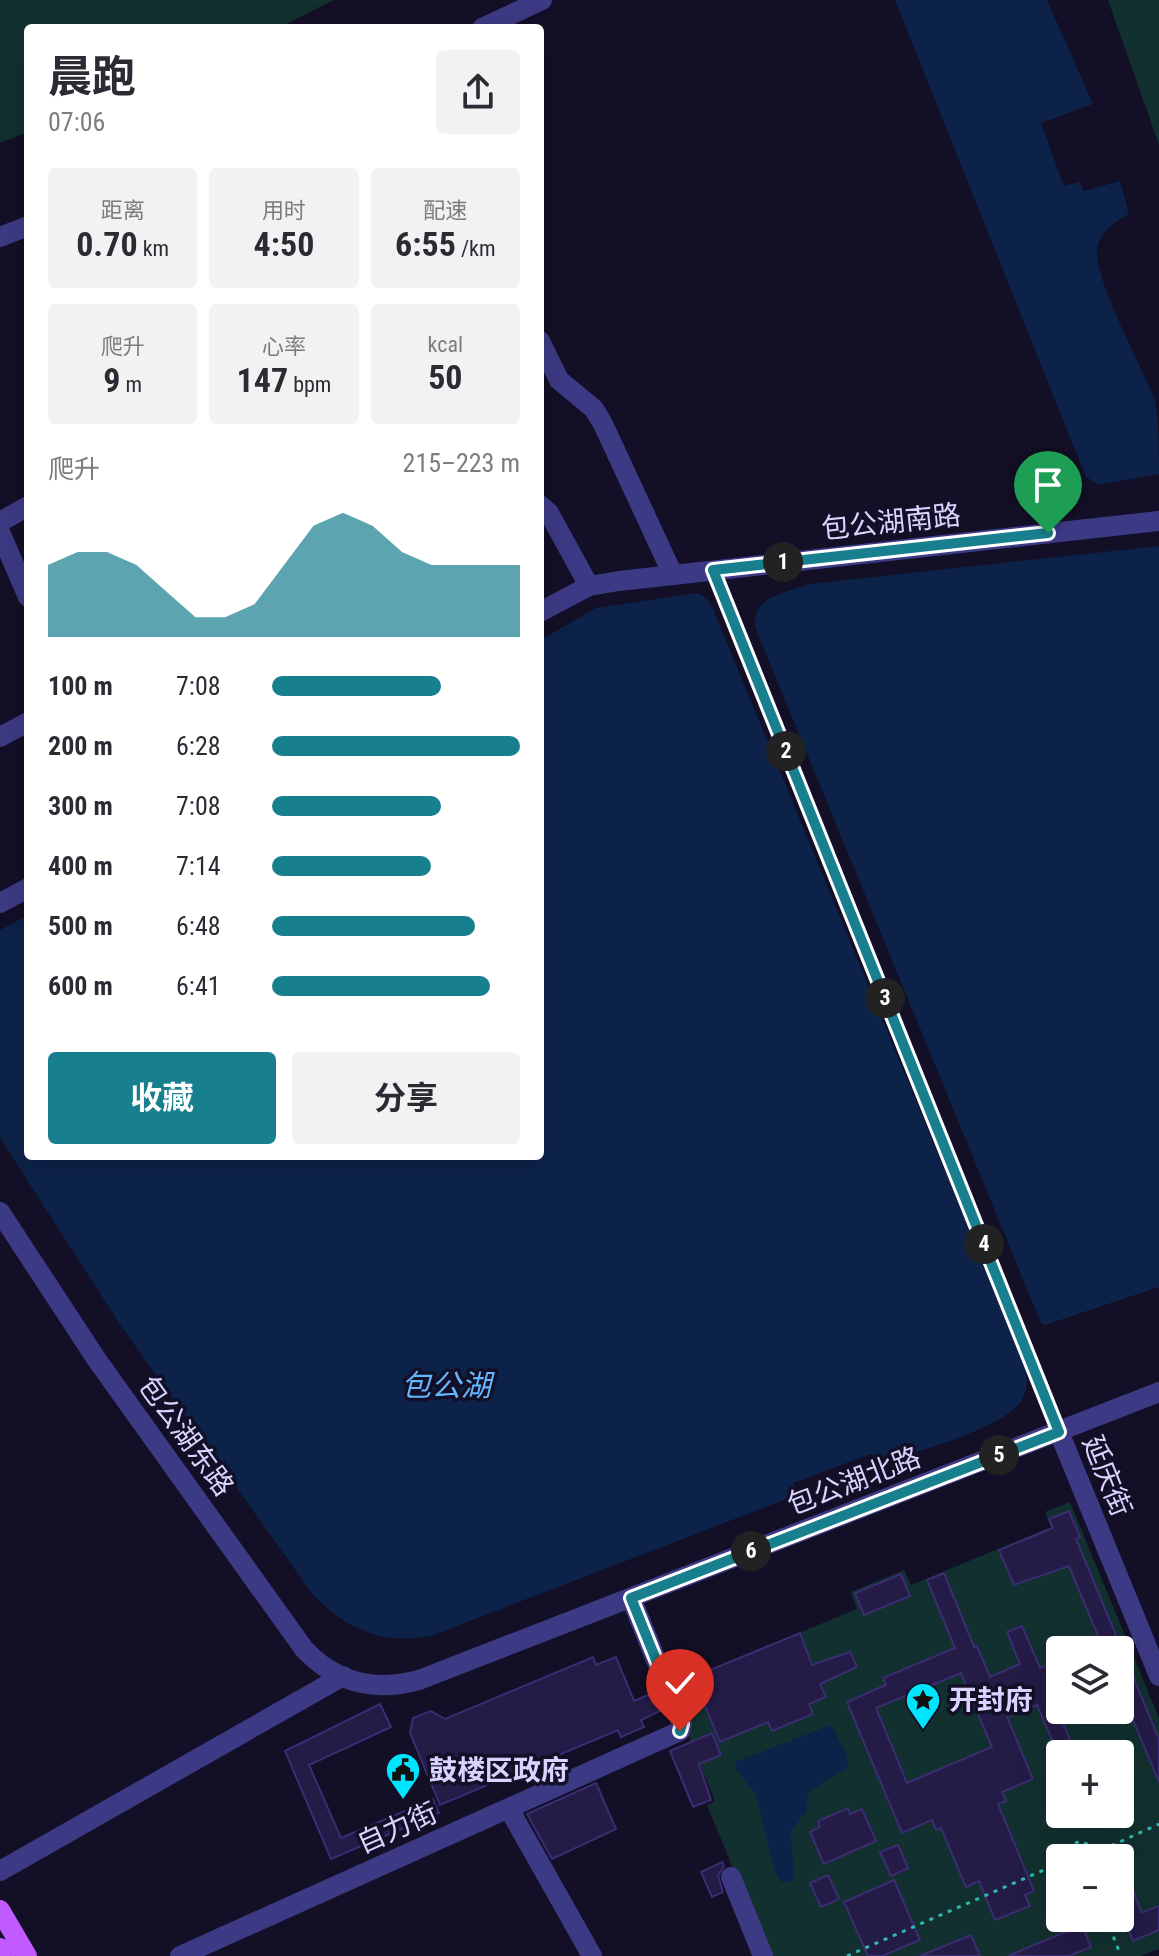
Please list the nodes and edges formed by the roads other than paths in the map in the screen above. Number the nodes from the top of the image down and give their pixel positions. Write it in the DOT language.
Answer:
graph roads {
  1 [pos="542,0"];
  2 [pos="491,24"];
  3 [pos="24,228"];
  4 [pos="0,237"];
  5 [pos="544,349"];
  6 [pos="24,508"];
  7 [pos="544,509"];
  8 [pos="1159,521"];
  9 [pos="0,522"];
  10 [pos="0,532"];
  11 [pos="673,575"];
  12 [pos="589,586"];
  13 [pos="24,588"];
  14 [pos="544,610"];
  15 [pos="24,724"];
  16 [pos="0,737"];
  17 [pos="24,890"];
  18 [pos="0,903"];
  19 [pos="0,1212"];
  20 [pos="1159,1392"];
  21 [pos="1059,1432"];
  22 [pos="631,1598"];
  23 [pos="343,1676"];
  24 [pos="1159,1676"];
  25 [pos="509,1809"];
  26 [pos="0,1871"];
  27 [pos="731,1877"];
  28 [pos="0,1910"];
  29 [pos="0,1948"];
  30 [pos="5,1956"];
  31 [pos="27,1956"];
  32 [pos="180,1956"];
  33 [pos="592,1956"];
  34 [pos="763,1956"];
  1 -- 2 [label="street"];
  3 -- 4 [label="street"];
  5 -- 11 [label="street"];
  6 -- 9 [label="street"];
  7 -- 12 [label="street"];
  8 -- 11 [label="street, 包公湖南路"];
  10 -- 13 [label="street"];
  11 -- 12 [label="street, 包公湖南路"];
  12 -- 14 [label="street, 包公湖南路"];
  15 -- 16 [label="street"];
  17 -- 18 [label="street"];
  19 -- 23 [label="street, 包公湖东路"];
  20 -- 21 [label="street, 包公湖北路"];
  21 -- 22 [label="street, 包公湖北路"];
  21 -- 24 [label="street, 延庆街"];
  22 -- 23 [label="street, 包公湖北路"];
  22 -- 25 [label="street, 自力街"];
  23 -- 26 [label="street"];
  25 -- 32 [label="street, 自力街"];
  25 -- 33 [label="street"];
  27 -- 34 [label="street"];
  28 -- 31 [label="main road"];
  29 -- 30 [label="main road"];
}
